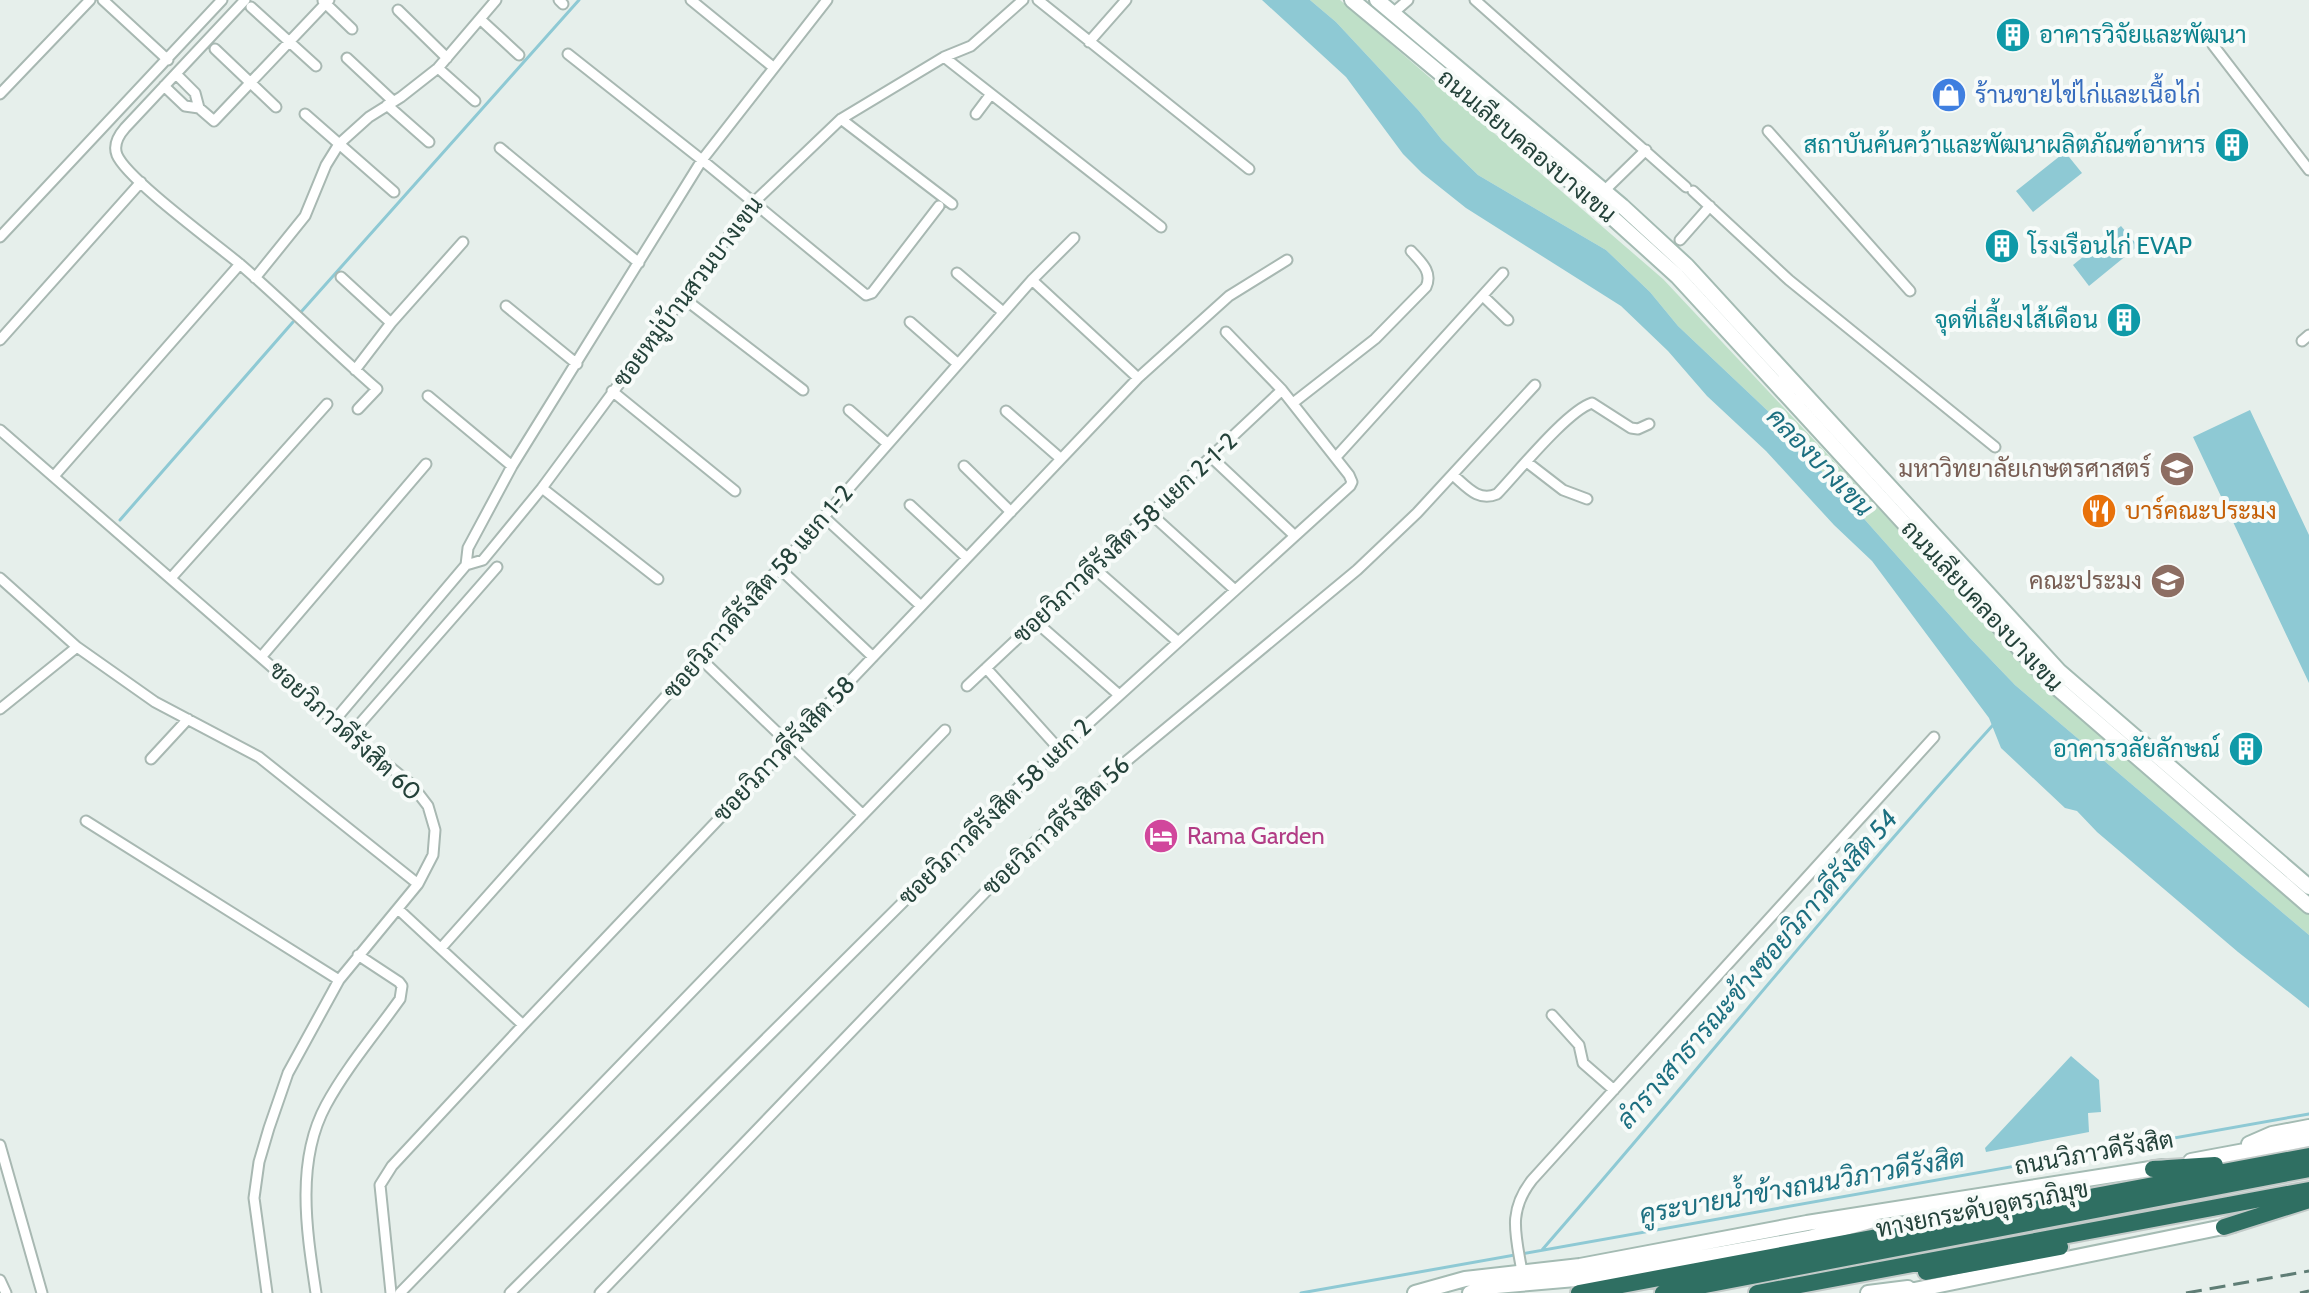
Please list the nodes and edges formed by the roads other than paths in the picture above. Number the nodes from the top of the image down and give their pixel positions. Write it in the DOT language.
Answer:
graph roads {
  1 [pos="90,0"];
  2 [pos="103,0"];
  3 [pos="222,0"];
  4 [pos="480,0"];
  5 [pos="691,0"];
  6 [pos="827,0"];
  7 [pos="1023,0"];
  8 [pos="1038,0"];
  9 [pos="1126,0"];
  10 [pos="1352,0"];
  11 [pos="1377,0"];
  12 [pos="1408,0"];
  13 [pos="1475,0"];
  14 [pos="325,1"];
  15 [pos="248,3"];
  16 [pos="492,4"];
  17 [pos="398,10"];
  18 [pos="1393,13"];
  19 [pos="480,19"];
  20 [pos="1382,26"];
  21 [pos="352,29"];
  22 [pos="289,41"];
  23 [pos="1089,42"];
  24 [pos="2213,45"];
  25 [pos="215,49"];
  26 [pos="568,54"];
  27 [pos="519,55"];
  28 [pos="944,57"];
  29 [pos="347,58"];
  30 [pos="447,58"];
  31 [pos="168,60"];
  32 [pos="316,66"];
  33 [pos="773,67"];
  34 [pos="438,68"];
  35 [pos="176,74"];
  36 [pos="250,83"];
  37 [pos="164,86"];
  38 [pos="0,94"];
  39 [pos="991,94"];
  40 [pos="475,101"];
  41 [pos="390,103"];
  42 [pos="276,107"];
  43 [pos="199,108"];
  44 [pos="305,114"];
  45 [pos="976,114"];
  46 [pos="841,119"];
  47 [pos="1768,131"];
  48 [pos="429,142"];
  49 [pos="339,144"];
  50 [pos="500,148"];
  51 [pos="1646,150"];
  52 [pos="702,160"];
  53 [pos="1249,169"];
  54 [pos="2309,170"];
  55 [pos="141,182"];
  56 [pos="1604,191"];
  57 [pos="394,192"];
  58 [pos="753,203"];
  59 [pos="952,204"];
  60 [pos="939,206"];
  61 [pos="1710,206"];
  62 [pos="1161,227"];
  63 [pos="0,237"];
  64 [pos="1074,238"];
  65 [pos="1680,240"];
  66 [pos="463,242"];
  67 [pos="1411,251"];
  68 [pos="1287,260"];
  69 [pos="639,263"];
  70 [pos="240,264"];
  71 [pos="957,273"];
  72 [pos="1503,273"];
  73 [pos="341,277"];
  74 [pos="255,278"];
  75 [pos="1032,280"];
  76 [pos="1910,291"];
  77 [pos="1483,296"];
  78 [pos="682,297"];
  79 [pos="506,306"];
  80 [pos="1003,312"];
  81 [pos="1508,320"];
  82 [pos="910,322"];
  83 [pos="391,323"];
  84 [pos="1226,332"];
  85 [pos="0,340"];
  86 [pos="577,364"];
  87 [pos="958,364"];
  88 [pos="355,370"];
  89 [pos="1138,378"];
  90 [pos="1535,385"];
  91 [pos="803,390"];
  92 [pos="1282,390"];
  93 [pos="612,391"];
  94 [pos="428,396"];
  95 [pos="1293,403"];
  96 [pos="327,404"];
  97 [pos="358,409"];
  98 [pos="849,410"];
  99 [pos="1006,411"];
  100 [pos="1649,424"];
  101 [pos="0,430"];
  102 [pos="888,444"];
  103 [pos="1995,447"];
  104 [pos="1211,457"];
  105 [pos="1336,457"];
  106 [pos="1060,458"];
  107 [pos="1528,463"];
  108 [pos="426,464"];
  109 [pos="512,466"];
  110 [pos="964,466"];
  111 [pos="1453,475"];
  112 [pos="54,476"];
  113 [pos="542,488"];
  114 [pos="735,491"];
  115 [pos="1587,499"];
  116 [pos="910,505"];
  117 [pos="1011,512"];
  118 [pos="1151,514"];
  119 [pos="824,517"];
  120 [pos="1295,536"];
  121 [pos="967,558"];
  122 [pos="466,565"];
  123 [pos="497,567"];
  124 [pos="778,567"];
  125 [pos="1094,568"];
  126 [pos="0,578"];
  127 [pos="171,578"];
  128 [pos="658,579"];
  129 [pos="1235,590"];
  130 [pos="921,606"];
  131 [pos="1036,622"];
  132 [pos="1177,641"];
  133 [pos="77,647"];
  134 [pos="262,656"];
  135 [pos="873,657"];
  136 [pos="700,658"];
  137 [pos="986,668"];
  138 [pos="967,686"];
  139 [pos="1118,694"];
  140 [pos="0,709"];
  141 [pos="188,719"];
  142 [pos="334,721"];
  143 [pos="945,730"];
  144 [pos="350,735"];
  145 [pos="1934,737"];
  146 [pos="789,744"];
  147 [pos="1059,749"];
  148 [pos="151,759"];
  149 [pos="863,815"];
  150 [pos="86,821"];
  151 [pos="418,884"];
  152 [pos="2309,887"];
  153 [pos="2309,906"];
  154 [pos="398,909"];
  155 [pos="442,947"];
  156 [pos="358,955"];
  157 [pos="339,980"];
  158 [pos="1552,1015"];
  159 [pos="523,1025"];
  160 [pos="1614,1090"];
  161 [pos="2309,1127"];
  162 [pos="2309,1139"];
  163 [pos="0,1145"];
  164 [pos="2227,1154"];
  165 [pos="2309,1156"];
  166 [pos="2289,1160"];
  167 [pos="2153,1169"];
  168 [pos="2309,1169"];
  169 [pos="2309,1190"];
  170 [pos="2309,1199"];
  171 [pos="1925,1206"];
  172 [pos="2309,1209"];
  173 [pos="2224,1227"];
  174 [pos="1520,1261"];
  175 [pos="0,1280"];
  176 [pos="1937,1284"];
  177 [pos="6,1293"];
  178 [pos="42,1293"];
  179 [pos="267,1293"];
  180 [pos="316,1293"];
  181 [pos="391,1293"];
  182 [pos="400,1293"];
  183 [pos="510,1293"];
  184 [pos="600,1293"];
  185 [pos="1415,1293"];
  186 [pos="1470,1293"];
  187 [pos="1579,1293"];
  188 [pos="1663,1293"];
  189 [pos="1757,1293"];
  190 [pos="1795,1293"];
  191 [pos="1868,1293"];
  192 [pos="1900,1293"];
  1 -- 38 [label="street"];
  2 -- 31 [label="street"];
  3 -- 31 [label="street"];
  4 -- 16 [label="street"];
  5 -- 33 [label="street"];
  6 -- 33 [label="street, ซอยหมู่บ้านสวนบางเขน"];
  7 -- 28 [label="street, ซอยหมู่บ้านสวนบางเขน"];
  8 -- 23 [label="street"];
  9 -- 23 [label="street"];
  10 -- 20 [label="main road, ถนนเลียบคลองบางเขน"];
  11 -- 18 [label="main road, ถนนเลียบคลองบางเขน"];
  12 -- 18 [label="street"];
  13 -- 51 [label="street"];
  14 -- 21 [label="street"];
  14 -- 22 [label="street"];
  15 -- 22 [label="street"];
  15 -- 35 [label="street"];
  16 -- 19 [label="street"];
  17 -- 30 [label="street"];
  18 -- 20 [label="main road"];
  18 -- 56 [label="main road, ถนนเลียบคลองบางเขน"];
  19 -- 27 [label="street"];
  19 -- 30 [label="street"];
  20 -- 153 [label="main road, ถนนเลียบคลองบางเขน"];
  22 -- 32 [label="street"];
  22 -- 36 [label="street"];
  23 -- 53 [label="street"];
  24 -- 54 [label="street"];
  25 -- 36 [label="street"];
  26 -- 52 [label="street"];
  28 -- 39 [label="street"];
  28 -- 46 [label="street, ซอยหมู่บ้านสวนบางเขน"];
  29 -- 41 [label="street"];
  30 -- 34 [label="street"];
  31 -- 63 [label="street"];
  33 -- 52 [label="street, ซอยหมู่บ้านสวนบางเขน"];
  34 -- 40 [label="street"];
  34 -- 41 [label="street"];
  35 -- 37 [label="street"];
  35 -- 43 [label="street"];
  36 -- 42 [label="street"];
  36 -- 43 [label="street"];
  37 -- 43 [label="street"];
  37 -- 55 [label="street"];
  39 -- 45 [label="street"];
  39 -- 62 [label="street"];
  41 -- 48 [label="street"];
  41 -- 49 [label="street"];
  44 -- 49 [label="street"];
  46 -- 58 [label="street, ซอยหมู่บ้านสวนบางเขน"];
  46 -- 59 [label="street"];
  47 -- 76 [label="street"];
  49 -- 57 [label="street"];
  49 -- 74 [label="street"];
  50 -- 69 [label="street"];
  51 -- 56 [label="street"];
  51 -- 61 [label="street"];
  52 -- 58 [label="street"];
  52 -- 69 [label="street, ซอยหมู่บ้านสวนบางเขน"];
  55 -- 70 [label="street"];
  55 -- 85 [label="street"];
  56 -- 152 [label="main road, ถนนเลียบคลองบางเขน"];
  58 -- 60 [label="street"];
  58 -- 78 [label="street, ซอยหมู่บ้านสวนบางเขน"];
  61 -- 65 [label="street"];
  61 -- 103 [label="street"];
  64 -- 75 [label="street, ซอยวิภาวดีรังสิต 58 แยก 1-2"];
  66 -- 83 [label="street"];
  67 -- 95 [label="street"];
  68 -- 89 [label="street, ซอยวิภาวดีรังสิต 58"];
  69 -- 86 [label="street, ซอยหมู่บ้านสวนบางเขน"];
  70 -- 74 [label="street"];
  70 -- 112 [label="street"];
  71 -- 80 [label="street"];
  72 -- 77 [label="street"];
  73 -- 83 [label="street"];
  74 -- 88 [label="street"];
  75 -- 80 [label="street, ซอยวิภาวดีรังสิต 58 แยก 1-2"];
  75 -- 89 [label="street"];
  77 -- 81 [label="street"];
  77 -- 105 [label="street"];
  78 -- 91 [label="street"];
  78 -- 93 [label="street, ซอยหมู่บ้านสวนบางเขน"];
  79 -- 86 [label="street"];
  80 -- 87 [label="street, ซอยวิภาวดีรังสิต 58 แยก 1-2"];
  82 -- 87 [label="street"];
  83 -- 88 [label="street"];
  84 -- 92 [label="street, ซอยวิภาวดีรังสิต 58 แยก 2"];
  86 -- 109 [label="street, ซอยหมู่บ้านสวนบางเขน"];
  87 -- 102 [label="street, ซอยวิภาวดีรังสิต 58 แยก 1-2"];
  88 -- 97 [label="street"];
  89 -- 106 [label="street, ซอยวิภาวดีรังสิต 58"];
  90 -- 111 [label="street, ซอยวิภาวดีรังสิต 56"];
  92 -- 95 [label="street, ซอยวิภาวดีรังสิต 58 แยก 2"];
  92 -- 104 [label="street, ซอยวิภาวดีรังสิต 58 แยก 2-1-2"];
  93 -- 113 [label="street, ซอยหมู่บ้านสวนบางเขน"];
  93 -- 114 [label="street"];
  94 -- 109 [label="street"];
  95 -- 105 [label="street, ซอยวิภาวดีรังสิต 58 แยก 2"];
  96 -- 127 [label="street"];
  98 -- 102 [label="street"];
  99 -- 106 [label="street"];
  100 -- 107 [label="street"];
  101 -- 112 [label="street, ซอยวิภาวดีรังสิต 60"];
  102 -- 119 [label="street, ซอยวิภาวดีรังสิต 58 แยก 1-2"];
  104 -- 118 [label="street, ซอยวิภาวดีรังสิต 58 แยก 2-1-2"];
  104 -- 120 [label="street"];
  105 -- 120 [label="street, ซอยวิภาวดีรังสิต 58 แยก 2"];
  106 -- 117 [label="street, ซอยวิภาวดีรังสิต 58"];
  107 -- 111 [label="street"];
  107 -- 115 [label="street"];
  108 -- 134 [label="street"];
  109 -- 122 [label="street, ซอยหมู่บ้านสวนบางเขน"];
  110 -- 117 [label="street"];
  111 -- 184 [label="street, ซอยวิภาวดีรังสิต 56"];
  112 -- 127 [label="street, ซอยวิภาวดีรังสิต 60"];
  113 -- 122 [label="street, ซอยหมู่บ้านสวนบางเขน"];
  113 -- 128 [label="street"];
  116 -- 121 [label="street"];
  117 -- 121 [label="street, ซอยวิภาวดีรังสิต 58"];
  118 -- 125 [label="street, ซอยวิภาวดีรังสิต 58 แยก 2-1-2"];
  118 -- 129 [label="street"];
  119 -- 124 [label="street, ซอยวิภาวดีรังสิต 58 แยก 1-2"];
  119 -- 130 [label="street"];
  120 -- 129 [label="street, ซอยวิภาวดีรังสิต 58 แยก 2"];
  121 -- 130 [label="street, ซอยวิภาวดีรังสิต 58"];
  122 -- 142 [label="street, ซอยหมู่บ้านสวนบางเขน"];
  123 -- 144 [label="street"];
  124 -- 135 [label="street"];
  124 -- 136 [label="street, ซอยวิภาวดีรังสิต 58 แยก 1-2"];
  125 -- 131 [label="street, ซอยวิภาวดีรังสิต 58 แยก 2-1-2"];
  125 -- 132 [label="street"];
  126 -- 133 [label="street"];
  127 -- 134 [label="street, ซอยวิภาวดีรังสิต 60"];
  129 -- 132 [label="street, ซอยวิภาวดีรังสิต 58 แยก 2"];
  130 -- 135 [label="street, ซอยวิภาวดีรังสิต 58"];
  131 -- 137 [label="street, ซอยวิภาวดีรังสิต 58 แยก 2-1-2"];
  131 -- 139 [label="street"];
  132 -- 139 [label="street, ซอยวิภาวดีรังสิต 58 แยก 2"];
  133 -- 140 [label="street"];
  133 -- 141 [label="street"];
  134 -- 142 [label="street, ซอยวิภาวดีรังสิต 60"];
  135 -- 146 [label="street, ซอยวิภาวดีรังสิต 58"];
  136 -- 146 [label="street"];
  136 -- 155 [label="street, ซอยวิภาวดีรังสิต 58 แยก 1-2"];
  137 -- 138 [label="street, ซอยวิภาวดีรังสิต 58 แยก 2-1-2"];
  137 -- 147 [label="street"];
  139 -- 147 [label="street, ซอยวิภาวดีรังสิต 58 แยก 2"];
  141 -- 148 [label="street"];
  141 -- 151 [label="street"];
  142 -- 144 [label="street, ซอยวิภาวดีรังสิต 60"];
  143 -- 149 [label="street"];
  144 -- 151 [label="street, ซอยวิภาวดีรังสิต 60"];
  145 -- 160 [label="street"];
  146 -- 149 [label="street"];
  146 -- 159 [label="street, ซอยวิภาวดีรังสิต 58"];
  147 -- 183 [label="street, ซอยวิภาวดีรังสิต 58 แยก 2"];
  149 -- 182 [label="street"];
  150 -- 157 [label="street"];
  151 -- 154 [label="street, ซอยวิภาวดีรังสิต 60"];
  154 -- 155 [label="street"];
  154 -- 156 [label="street, ซอยวิภาวดีรังสิต 60"];
  155 -- 159 [label="street"];
  156 -- 157 [label="street, ซอยวิภาวดีรังสิต 60"];
  156 -- 180 [label="street"];
  157 -- 179 [label="street, ซอยวิภาวดีรังสิต 60"];
  158 -- 160 [label="street"];
  159 -- 181 [label="street, ซอยวิภาวดีรังสิต 58"];
  160 -- 174 [label="street"];
  161 -- 164 [label="main road"];
  162 -- 164 [label="main road, ถนนวิภาวดีรังสิต"];
  163 -- 178 [label="street"];
  164 -- 167 [label="main road, ถนนวิภาวดีรังสิต"];
  165 -- 166 [label="highway, ถนนวิภาวดีรังสิต"];
  166 -- 167 [label="highway"];
  166 -- 187 [label="highway, ถนนวิภาวดีรังสิต"];
  167 -- 171 [label="main road, ถนนวิภาวดีรังสิต"];
  168 -- 188 [label="highway, ทางยกระดับอุตราภิมุข"];
  169 -- 189 [label="highway, ทางยกระดับอุตราภิมุข"];
  170 -- 173 [label="highway"];
  170 -- 190 [label="highway"];
  171 -- 174 [label="main road, ถนนวิภาวดีรังสิต"];
  171 -- 186 [label="main road"];
  172 -- 173 [label="main road"];
  173 -- 176 [label="main road"];
  174 -- 185 [label="main road, ถนนวิภาวดีรังสิต"];
  175 -- 177 [label="street"];
  176 -- 191 [label="main road"];
  176 -- 192 [label="main road"];
}
